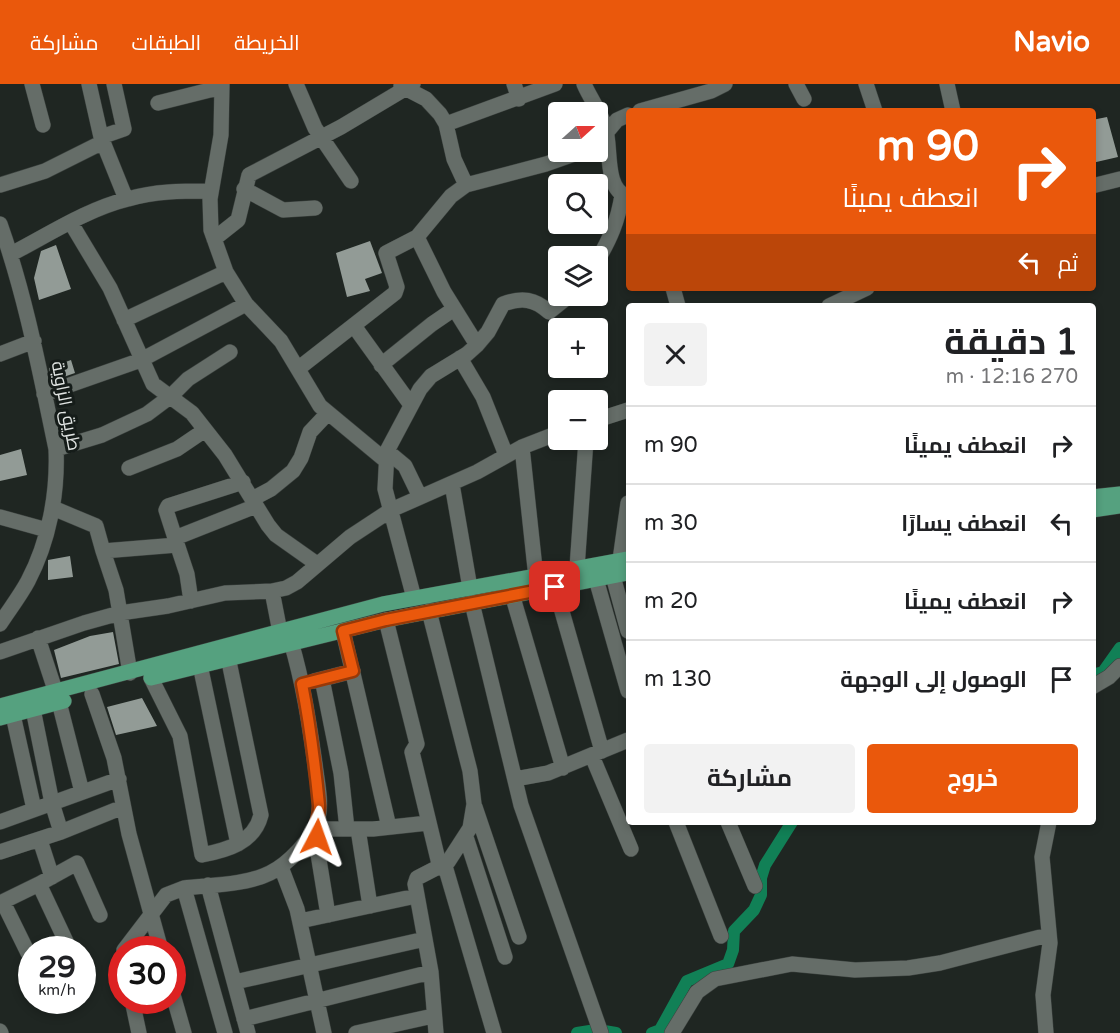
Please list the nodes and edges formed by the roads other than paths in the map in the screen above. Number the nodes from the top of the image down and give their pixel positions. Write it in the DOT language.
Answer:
graph roads {
  1 [pos="32,84"];
  2 [pos="89,84"];
  3 [pos="114,84"];
  4 [pos="296,84"];
  5 [pos="514,84"];
  6 [pos="555,84"];
  7 [pos="584,84"];
  8 [pos="725,84"];
  9 [pos="796,84"];
  10 [pos="866,84"];
  11 [pos="946,84"];
  12 [pos="222,85"];
  13 [pos="404,85"];
  14 [pos="519,99"];
  15 [pos="804,99"];
  16 [pos="590,102"];
  17 [pos="158,103"];
  18 [pos="651,108"];
  19 [pos="874,108"];
  20 [pos="951,108"];
  21 [pos="626,116"];
  22 [pos="446,124"];
  23 [pos="43,125"];
  24 [pos="608,131"];
  25 [pos="321,138"];
  26 [pos="102,139"];
  27 [pos="608,161"];
  28 [pos="552,162"];
  29 [pos="1120,179"];
  30 [pos="351,181"];
  31 [pos="0,185"];
  32 [pos="466,185"];
  33 [pos="1096,185"];
  34 [pos="244,189"];
  35 [pos="210,191"];
  36 [pos="625,196"];
  37 [pos="126,199"];
  38 [pos="315,208"];
  39 [pos="71,223"];
  40 [pos="0,224"];
  41 [pos="417,237"];
  42 [pos="214,239"];
  43 [pos="606,246"];
  44 [pos="11,254"];
  45 [pos="225,272"];
  46 [pos="861,291"];
  47 [pos="835,303"];
  48 [pos="246,304"];
  49 [pos="556,306"];
  50 [pos="454,309"];
  51 [pos="124,320"];
  52 [pos="354,326"];
  53 [pos="34,340"];
  54 [pos="477,345"];
  55 [pos="230,352"];
  56 [pos="0,354"];
  57 [pos="460,358"];
  58 [pos="141,360"];
  59 [pos="381,365"];
  60 [pos="299,368"];
  61 [pos="44,394"];
  62 [pos="171,396"];
  63 [pos="411,405"];
  64 [pos="626,411"];
  65 [pos="327,414"];
  66 [pos="608,416"];
  67 [pos="205,430"];
  68 [pos="548,437"];
  69 [pos="522,447"];
  70 [pos="56,449"];
  71 [pos="585,450"];
  72 [pos="386,455"];
  73 [pos="506,455"];
  74 [pos="129,468"];
  75 [pos="243,482"];
  76 [pos="452,484"];
  77 [pos="1120,494"];
  78 [pos="420,497"];
  79 [pos="1096,497"];
  80 [pos="254,503"];
  81 [pos="1120,506"];
  82 [pos="53,508"];
  83 [pos="1096,509"];
  84 [pos="391,510"];
  85 [pos="0,517"];
  86 [pos="47,530"];
  87 [pos="176,541"];
  88 [pos="103,551"];
  89 [pos="317,564"];
  90 [pos="626,564"];
  91 [pos="577,568"];
  92 [pos="613,576"];
  93 [pos="596,579"];
  94 [pos="537,583"];
  95 [pos="555,587"];
  96 [pos="510,588"];
  97 [pos="272,591"];
  98 [pos="471,596"];
  99 [pos="414,598"];
  100 [pos="190,601"];
  101 [pos="429,611"];
  102 [pos="120,613"];
  103 [pos="386,620"];
  104 [pos="0,624"];
  105 [pos="626,624"];
  106 [pos="343,631"];
  107 [pos="286,637"];
  108 [pos="38,638"];
  109 [pos="0,652"];
  110 [pos="236,652"];
  111 [pos="200,665"];
  112 [pos="1120,666"];
  113 [pos="353,671"];
  114 [pos="130,673"];
  115 [pos="151,678"];
  116 [pos="322,679"];
  117 [pos="302,684"];
  118 [pos="626,684"];
  119 [pos="1096,685"];
  120 [pos="92,694"];
  121 [pos="58,698"];
  122 [pos="33,710"];
  123 [pos="4,713"];
  124 [pos="626,741"];
  125 [pos="597,754"];
  126 [pos="563,768"];
  127 [pos="119,779"];
  128 [pos="515,779"];
  129 [pos="82,792"];
  130 [pos="52,803"];
  131 [pos="474,804"];
  132 [pos="123,807"];
  133 [pos="34,809"];
  134 [pos="0,822"];
  135 [pos="428,823"];
  136 [pos="677,825"];
  137 [pos="729,825"];
  138 [pos="1048,825"];
  139 [pos="389,827"];
  140 [pos="314,829"];
  141 [pos="353,829"];
  142 [pos="61,832"];
  143 [pos="466,837"];
  144 [pos="40,840"];
  145 [pos="238,844"];
  146 [pos="631,849"];
  147 [pos="0,852"];
  148 [pos="281,867"];
  149 [pos="442,867"];
  150 [pos="46,881"];
  151 [pos="208,885"];
  152 [pos="756,886"];
  153 [pos="184,888"];
  154 [pos="416,896"];
  155 [pos="2,902"];
  156 [pos="370,906"];
  157 [pos="151,913"];
  158 [pos="100,915"];
  159 [pos="327,915"];
  160 [pos="300,921"];
  161 [pos="1048,935"];
  162 [pos="19,936"];
  163 [pos="65,936"];
  164 [pos="134,936"];
  165 [pos="157,936"];
  166 [pos="721,936"];
  167 [pos="519,937"];
  168 [pos="425,939"];
  169 [pos="505,957"];
  170 [pos="309,965"];
  171 [pos="431,972"];
  172 [pos="234,982"];
  173 [pos="316,1001"];
  174 [pos="135,1014"];
  175 [pos="179,1014"];
  176 [pos="433,1016"];
  177 [pos="246,1026"];
  178 [pos="139,1033"];
  179 [pos="184,1033"];
  180 [pos="225,1033"];
  181 [pos="324,1033"];
  182 [pos="356,1033"];
  183 [pos="436,1033"];
  184 [pos="494,1033"];
  185 [pos="601,1033"];
  186 [pos="672,1033"];
  187 [pos="1046,1033"];
  1 -- 23 [label="street"];
  2 -- 26 [label="street"];
  3 -- 26 [label="street"];
  4 -- 25 [label="street"];
  5 -- 14 [label="street"];
  6 -- 14 [label="street"];
  7 -- 16 [label="street"];
  8 -- 18 [label="street"];
  9 -- 15 [label="street"];
  10 -- 19 [label="street"];
  11 -- 20 [label="street"];
  12 -- 17 [label="street"];
  12 -- 35 [label="street"];
  13 -- 22 [label="street"];
  13 -- 25 [label="street"];
  14 -- 22 [label="street"];
  21 -- 24 [label="street"];
  22 -- 32 [label="street"];
  25 -- 30 [label="street"];
  25 -- 34 [label="street"];
  26 -- 31 [label="street"];
  26 -- 37 [label="street"];
  27 -- 36 [label="street"];
  28 -- 32 [label="street"];
  29 -- 33 [label="street"];
  32 -- 41 [label="street"];
  34 -- 38 [label="street"];
  34 -- 42 [label="street"];
  35 -- 37 [label="street"];
  35 -- 42 [label="street"];
  36 -- 43 [label="street"];
  37 -- 39 [label="street"];
  39 -- 44 [label="street"];
  39 -- 51 [label="street"];
  40 -- 44 [label="street, طريق الزاوية"];
  41 -- 50 [label="street"];
  41 -- 52 [label="street"];
  42 -- 45 [label="street"];
  44 -- 53 [label="street, طريق الزاوية"];
  45 -- 48 [label="street"];
  45 -- 51 [label="street"];
  46 -- 47 [label="street"];
  48 -- 58 [label="street"];
  48 -- 60 [label="street"];
  49 -- 54 [label="street"];
  50 -- 54 [label="street"];
  50 -- 59 [label="street"];
  51 -- 58 [label="street"];
  52 -- 59 [label="street"];
  52 -- 60 [label="street"];
  53 -- 56 [label="street"];
  53 -- 61 [label="street, طريق الزاوية"];
  54 -- 57 [label="street"];
  55 -- 62 [label="street"];
  57 -- 63 [label="street"];
  57 -- 73 [label="street"];
  58 -- 61 [label="street"];
  58 -- 62 [label="street"];
  59 -- 63 [label="street"];
  60 -- 65 [label="street"];
  61 -- 70 [label="street, طريق الزاوية"];
  62 -- 67 [label="street"];
  62 -- 70 [label="street"];
  63 -- 72 [label="street"];
  64 -- 66 [label="street"];
  65 -- 72 [label="street"];
  65 -- 80 [label="street"];
  67 -- 74 [label="street"];
  67 -- 75 [label="street"];
  68 -- 69 [label="street"];
  69 -- 73 [label="street"];
  69 -- 94 [label="street"];
  70 -- 82 [label="street, طريق الزاوية"];
  71 -- 91 [label="street"];
  72 -- 78 [label="street"];
  72 -- 84 [label="street"];
  73 -- 76 [label="street"];
  75 -- 80 [label="street"];
  75 -- 87 [label="street"];
  76 -- 78 [label="street"];
  76 -- 98 [label="street"];
  77 -- 79 [label="main road"];
  78 -- 84 [label="street"];
  80 -- 87 [label="street"];
  80 -- 89 [label="street"];
  81 -- 83 [label="main road"];
  82 -- 86 [label="street, طريق الزاوية"];
  82 -- 88 [label="street"];
  84 -- 89 [label="street"];
  84 -- 99 [label="street"];
  85 -- 86 [label="street"];
  86 -- 104 [label="street, طريق الزاوية"];
  87 -- 88 [label="street"];
  87 -- 100 [label="street"];
  88 -- 102 [label="street"];
  89 -- 97 [label="street"];
  90 -- 91 [label="main road"];
  90 -- 92 [label="main road"];
  91 -- 94 [label="main road"];
  92 -- 93 [label="main road"];
  92 -- 105 [label="street"];
  93 -- 95 [label="main road"];
  93 -- 118 [label="street"];
  94 -- 95 [label="main road"];
  94 -- 96 [label="main road"];
  95 -- 125 [label="street"];
  96 -- 98 [label="main road"];
  96 -- 126 [label="street"];
  97 -- 100 [label="street"];
  97 -- 107 [label="street"];
  98 -- 99 [label="main road"];
  98 -- 101 [label="main road"];
  98 -- 128 [label="street"];
  99 -- 107 [label="main road"];
  100 -- 102 [label="street"];
  101 -- 103 [label="main road"];
  101 -- 131 [label="street"];
  102 -- 108 [label="street"];
  102 -- 114 [label="street"];
  103 -- 106 [label="main road"];
  103 -- 135 [label="street"];
  106 -- 107 [label="main road"];
  106 -- 113 [label="street"];
  107 -- 110 [label="main road"];
  107 -- 117 [label="street"];
  108 -- 109 [label="street"];
  108 -- 121 [label="street"];
  110 -- 111 [label="main road"];
  110 -- 114 [label="main road"];
  110 -- 145 [label="street"];
  111 -- 115 [label="main road"];
  111 -- 145 [label="street"];
  112 -- 119 [label="street"];
  113 -- 116 [label="street"];
  113 -- 139 [label="street"];
  114 -- 121 [label="main road"];
  115 -- 120 [label="main road"];
  115 -- 145 [label="street"];
  116 -- 117 [label="street"];
  116 -- 141 [label="street"];
  117 -- 140 [label="street"];
  120 -- 121 [label="main road"];
  120 -- 127 [label="street"];
  121 -- 122 [label="main road"];
  121 -- 123 [label="main road"];
  121 -- 129 [label="street"];
  122 -- 123 [label="main road"];
  122 -- 130 [label="street"];
  123 -- 133 [label="street"];
  124 -- 125 [label="street"];
  125 -- 126 [label="street"];
  125 -- 146 [label="street"];
  126 -- 128 [label="street"];
  127 -- 129 [label="street"];
  127 -- 132 [label="street"];
  128 -- 185 [label="street"];
  129 -- 130 [label="street"];
  130 -- 133 [label="street"];
  130 -- 142 [label="street"];
  131 -- 143 [label="street"];
  131 -- 167 [label="street"];
  132 -- 142 [label="street"];
  132 -- 157 [label="street"];
  133 -- 134 [label="street"];
  135 -- 139 [label="street"];
  135 -- 149 [label="street"];
  136 -- 166 [label="street"];
  137 -- 152 [label="street"];
  138 -- 161 [label="street"];
  139 -- 141 [label="street"];
  140 -- 141 [label="street"];
  140 -- 148 [label="street"];
  140 -- 159 [label="street"];
  141 -- 156 [label="street"];
  142 -- 144 [label="street"];
  143 -- 149 [label="street"];
  143 -- 169 [label="street"];
  144 -- 147 [label="street"];
  144 -- 150 [label="street"];
  148 -- 151 [label="street"];
  148 -- 160 [label="street"];
  149 -- 154 [label="street"];
  149 -- 184 [label="street"];
  150 -- 155 [label="street"];
  150 -- 158 [label="street"];
  150 -- 163 [label="street"];
  151 -- 153 [label="street"];
  151 -- 172 [label="street"];
  153 -- 157 [label="street"];
  153 -- 180 [label="street"];
  154 -- 156 [label="street"];
  154 -- 168 [label="street"];
  155 -- 162 [label="street"];
  156 -- 159 [label="street"];
  157 -- 164 [label="street"];
  157 -- 165 [label="street"];
  159 -- 160 [label="street"];
  160 -- 170 [label="street"];
  161 -- 186 [label="street"];
  161 -- 187 [label="street"];
  168 -- 170 [label="street"];
  168 -- 171 [label="street"];
  170 -- 172 [label="street"];
  170 -- 173 [label="street"];
  171 -- 173 [label="street"];
  171 -- 176 [label="street"];
  172 -- 177 [label="street"];
  173 -- 177 [label="street"];
  173 -- 181 [label="street"];
  174 -- 178 [label="street"];
  175 -- 179 [label="street"];
  176 -- 182 [label="street"];
  176 -- 183 [label="street"];
}
